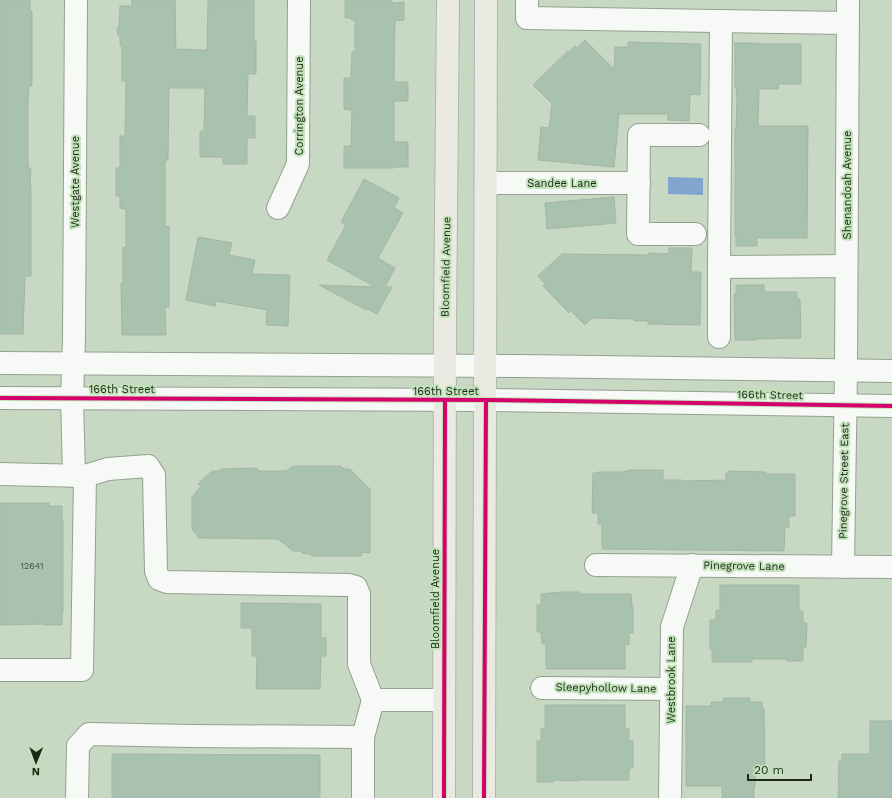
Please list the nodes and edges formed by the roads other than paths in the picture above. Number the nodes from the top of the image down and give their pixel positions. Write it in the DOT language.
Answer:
graph roads {
  1 [pos="76,0"];
  2 [pos="299,0"];
  3 [pos="448,0"];
  4 [pos="486,0"];
  5 [pos="527,0"];
  6 [pos="848,0"];
  7 [pos="721,21"];
  8 [pos="848,23"];
  9 [pos="699,135"];
  10 [pos="486,183"];
  11 [pos="639,183"];
  12 [pos="278,208"];
  13 [pos="695,234"];
  14 [pos="846,266"];
  15 [pos="718,267"];
  16 [pos="719,337"];
  17 [pos="0,363"];
  18 [pos="73,364"];
  19 [pos="445,365"];
  20 [pos="486,365"];
  21 [pos="846,371"];
  22 [pos="892,371"];
  23 [pos="0,398"];
  24 [pos="72,398"];
  25 [pos="445,400"];
  26 [pos="486,400"];
  27 [pos="845,405"];
  28 [pos="892,406"];
  29 [pos="0,474"];
  30 [pos="79,476"];
  31 [pos="596,565"];
  32 [pos="692,565"];
  33 [pos="843,567"];
  34 [pos="892,567"];
  35 [pos="0,670"];
  36 [pos="542,688"];
  37 [pos="671,689"];
  38 [pos="373,700"];
  39 [pos="444,700"];
  40 [pos="363,737"];
  41 [pos="77,798"];
  42 [pos="363,798"];
  43 [pos="444,798"];
  44 [pos="484,798"];
  45 [pos="670,798"];
  1 -- 18 [label="street, Westgate Avenue"];
  2 -- 12 [label="street, Corrington Avenue"];
  3 -- 19 [label="main road, Bloomfield Avenue"];
  4 -- 10 [label="main road"];
  5 -- 7 [label="street"];
  6 -- 8 [label="street, Shenandoah Avenue"];
  7 -- 8 [label="street"];
  7 -- 15 [label="street"];
  8 -- 14 [label="street, Shenandoah Avenue"];
  9 -- 11 [label="street"];
  10 -- 11 [label="street, Sandee Lane"];
  10 -- 20 [label="main road"];
  11 -- 13 [label="street"];
  14 -- 15 [label="street"];
  14 -- 21 [label="street, Shenandoah Avenue"];
  15 -- 16 [label="street"];
  17 -- 18 [label="street"];
  18 -- 19 [label="street"];
  18 -- 24 [label="street, Westgate Avenue"];
  19 -- 20 [label="street"];
  19 -- 25 [label="main road, Bloomfield Avenue"];
  20 -- 21 [label="street"];
  20 -- 26 [label="main road"];
  21 -- 22 [label="street"];
  21 -- 27 [label="street, Pinegrove Street East"];
  23 -- 24 [label="street, 166th Street"];
  24 -- 25 [label="street, 166th Street"];
  24 -- 30 [label="street, Westgate Avenue"];
  25 -- 26 [label="street, 166th Street"];
  25 -- 39 [label="main road, Bloomfield Avenue"];
  26 -- 27 [label="street, 166th Street"];
  26 -- 44 [label="main road"];
  27 -- 28 [label="street, 166th Street"];
  27 -- 33 [label="street, Pinegrove Street East"];
  29 -- 30 [label="street"];
  30 -- 35 [label="street, Westgate Avenue"];
  30 -- 38 [label="street"];
  31 -- 32 [label="street, Pinegrove Lane"];
  32 -- 33 [label="street, Pinegrove Lane"];
  32 -- 37 [label="street, Westbrook Lane"];
  33 -- 34 [label="street, Pinegrove Lane"];
  36 -- 37 [label="street, Sleepyhollow Lane"];
  37 -- 45 [label="street, Westbrook Lane"];
  38 -- 39 [label="street"];
  38 -- 40 [label="street"];
  39 -- 43 [label="main road, Bloomfield Avenue"];
  40 -- 41 [label="street"];
  40 -- 42 [label="street"];
}
